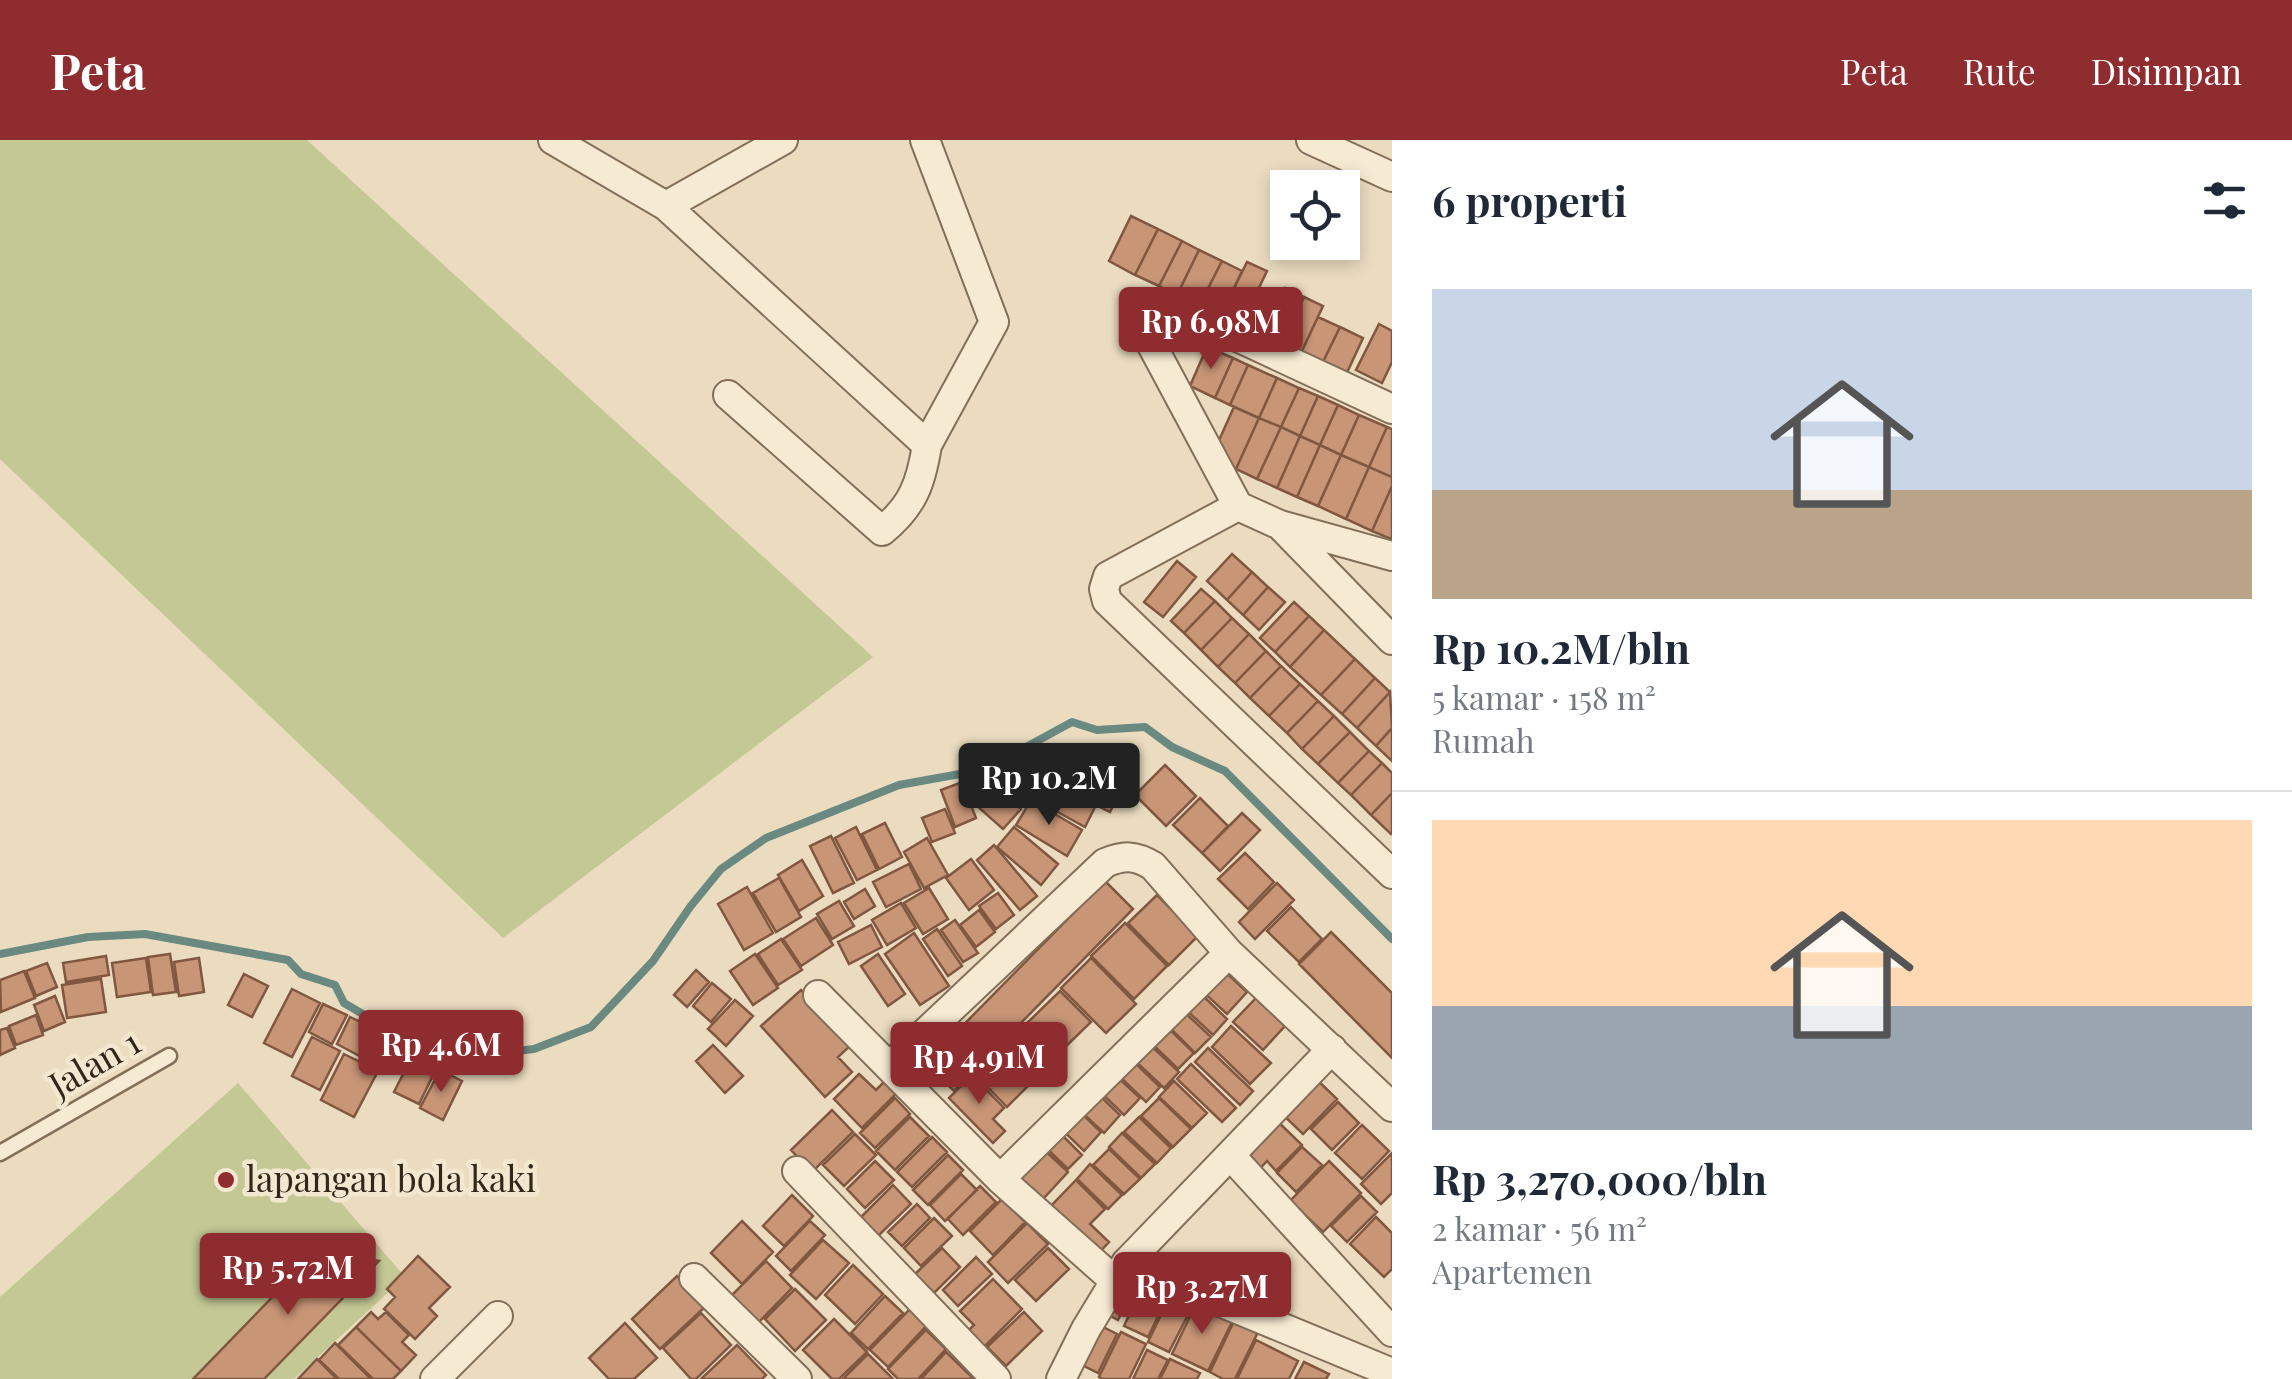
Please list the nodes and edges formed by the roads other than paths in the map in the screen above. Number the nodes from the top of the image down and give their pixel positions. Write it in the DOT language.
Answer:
graph roads {
  1 [pos="552,140"];
  2 [pos="783,140"];
  3 [pos="924,140"];
  4 [pos="1312,140"];
  5 [pos="1392,177"];
  6 [pos="666,206"];
  7 [pos="728,396"];
  8 [pos="1392,409"];
  9 [pos="927,445"];
  10 [pos="1238,506"];
  11 [pos="1280,525"];
  12 [pos="1392,556"];
  13 [pos="1392,640"];
  14 [pos="1392,874"];
  15 [pos="1229,952"];
  16 [pos="818,995"];
  17 [pos="1332,1049"];
  18 [pos="169,1056"];
  19 [pos="889,1068"];
  20 [pos="1392,1107"];
  21 [pos="0,1153"];
  22 [pos="1230,1155"];
  23 [pos="798,1171"];
  24 [pos="1000,1180"];
  25 [pos="1121,1272"];
  26 [pos="694,1278"];
  27 [pos="498,1316"];
  28 [pos="1392,1332"];
  29 [pos="1392,1374"];
  30 [pos="434,1379"];
  31 [pos="797,1379"];
  32 [pos="996,1379"];
  33 [pos="1060,1379"];
  1 -- 6 [label="street"];
  2 -- 6 [label="street"];
  3 -- 9 [label="street"];
  4 -- 5 [label="street"];
  6 -- 9 [label="street"];
  7 -- 9 [label="street"];
  8 -- 10 [label="street"];
  10 -- 11 [label="street"];
  10 -- 14 [label="street"];
  11 -- 12 [label="street"];
  11 -- 13 [label="street"];
  15 -- 17 [label="street"];
  15 -- 19 [label="street"];
  15 -- 24 [label="street"];
  16 -- 19 [label="street"];
  17 -- 20 [label="street"];
  17 -- 22 [label="street"];
  18 -- 21 [label="lane, Jalan 1"];
  19 -- 24 [label="street"];
  22 -- 25 [label="street"];
  22 -- 28 [label="street"];
  23 -- 32 [label="street"];
  24 -- 25 [label="street"];
  25 -- 29 [label="street"];
  25 -- 33 [label="street"];
  26 -- 31 [label="street"];
  27 -- 30 [label="street"];
}
